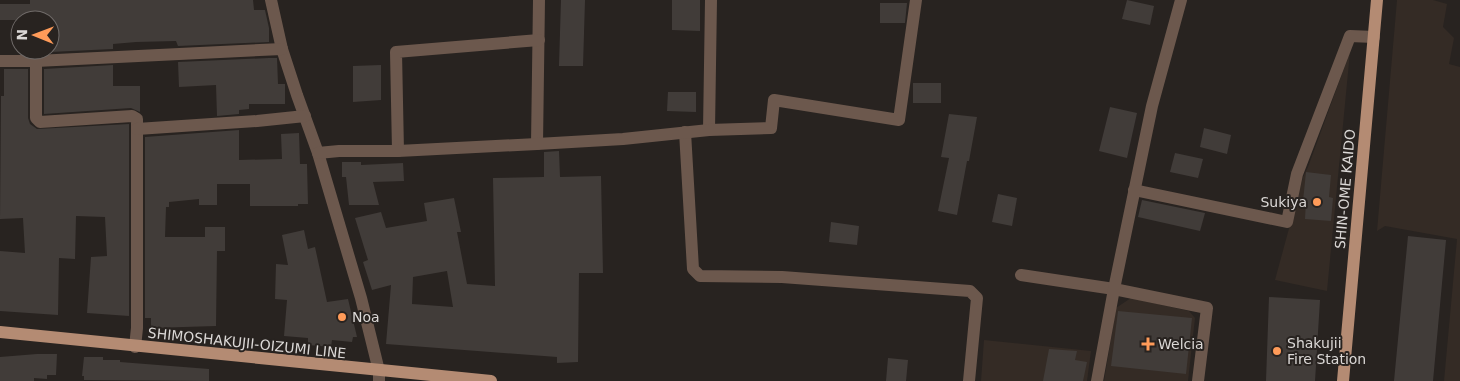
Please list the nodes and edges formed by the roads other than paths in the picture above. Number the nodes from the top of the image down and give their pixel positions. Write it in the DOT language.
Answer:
graph roads {
  1 [pos="271,0"];
  2 [pos="539,0"];
  3 [pos="711,0"];
  4 [pos="916,0"];
  5 [pos="1181,0"];
  6 [pos="1377,0"];
  7 [pos="1374,37"];
  8 [pos="539,40"];
  9 [pos="282,49"];
  10 [pos="0,61"];
  11 [pos="36,61"];
  12 [pos="305,116"];
  13 [pos="136,129"];
  14 [pos="709,130"];
  15 [pos="685,132"];
  16 [pos="537,144"];
  17 [pos="398,151"];
  18 [pos="318,153"];
  19 [pos="1134,190"];
  20 [pos="1021,275"];
  21 [pos="1114,288"];
  22 [pos="0,332"];
  23 [pos="135,347"];
  24 [pos="379,376"];
  25 [pos="491,381"];
  26 [pos="969,381"];
  27 [pos="1097,381"];
  28 [pos="1198,381"];
  29 [pos="1343,381"];
  1 -- 9 [label="street"];
  2 -- 8 [label="street"];
  3 -- 14 [label="street"];
  4 -- 14 [label="street"];
  5 -- 19 [label="street"];
  6 -- 7 [label="main road, SHIN-OME KAIDO"];
  7 -- 19 [label="street"];
  7 -- 29 [label="main road, SHIN-OME KAIDO"];
  8 -- 16 [label="street"];
  8 -- 17 [label="street"];
  9 -- 11 [label="street"];
  9 -- 12 [label="street"];
  10 -- 11 [label="street"];
  11 -- 13 [label="street"];
  12 -- 13 [label="street"];
  12 -- 18 [label="street"];
  13 -- 23 [label="street"];
  14 -- 15 [label="street"];
  15 -- 16 [label="street"];
  15 -- 26 [label="street"];
  16 -- 17 [label="street"];
  17 -- 18 [label="street"];
  18 -- 24 [label="street"];
  19 -- 21 [label="street"];
  20 -- 21 [label="street"];
  21 -- 27 [label="street"];
  21 -- 28 [label="street"];
  22 -- 23 [label="main road, SHIMOSHAKUJII-OIZUMI LINE"];
  23 -- 24 [label="main road, SHIMOSHAKUJII-OIZUMI LINE"];
  24 -- 25 [label="main road, SHIMOSHAKUJII-OIZUMI LINE"];
}
